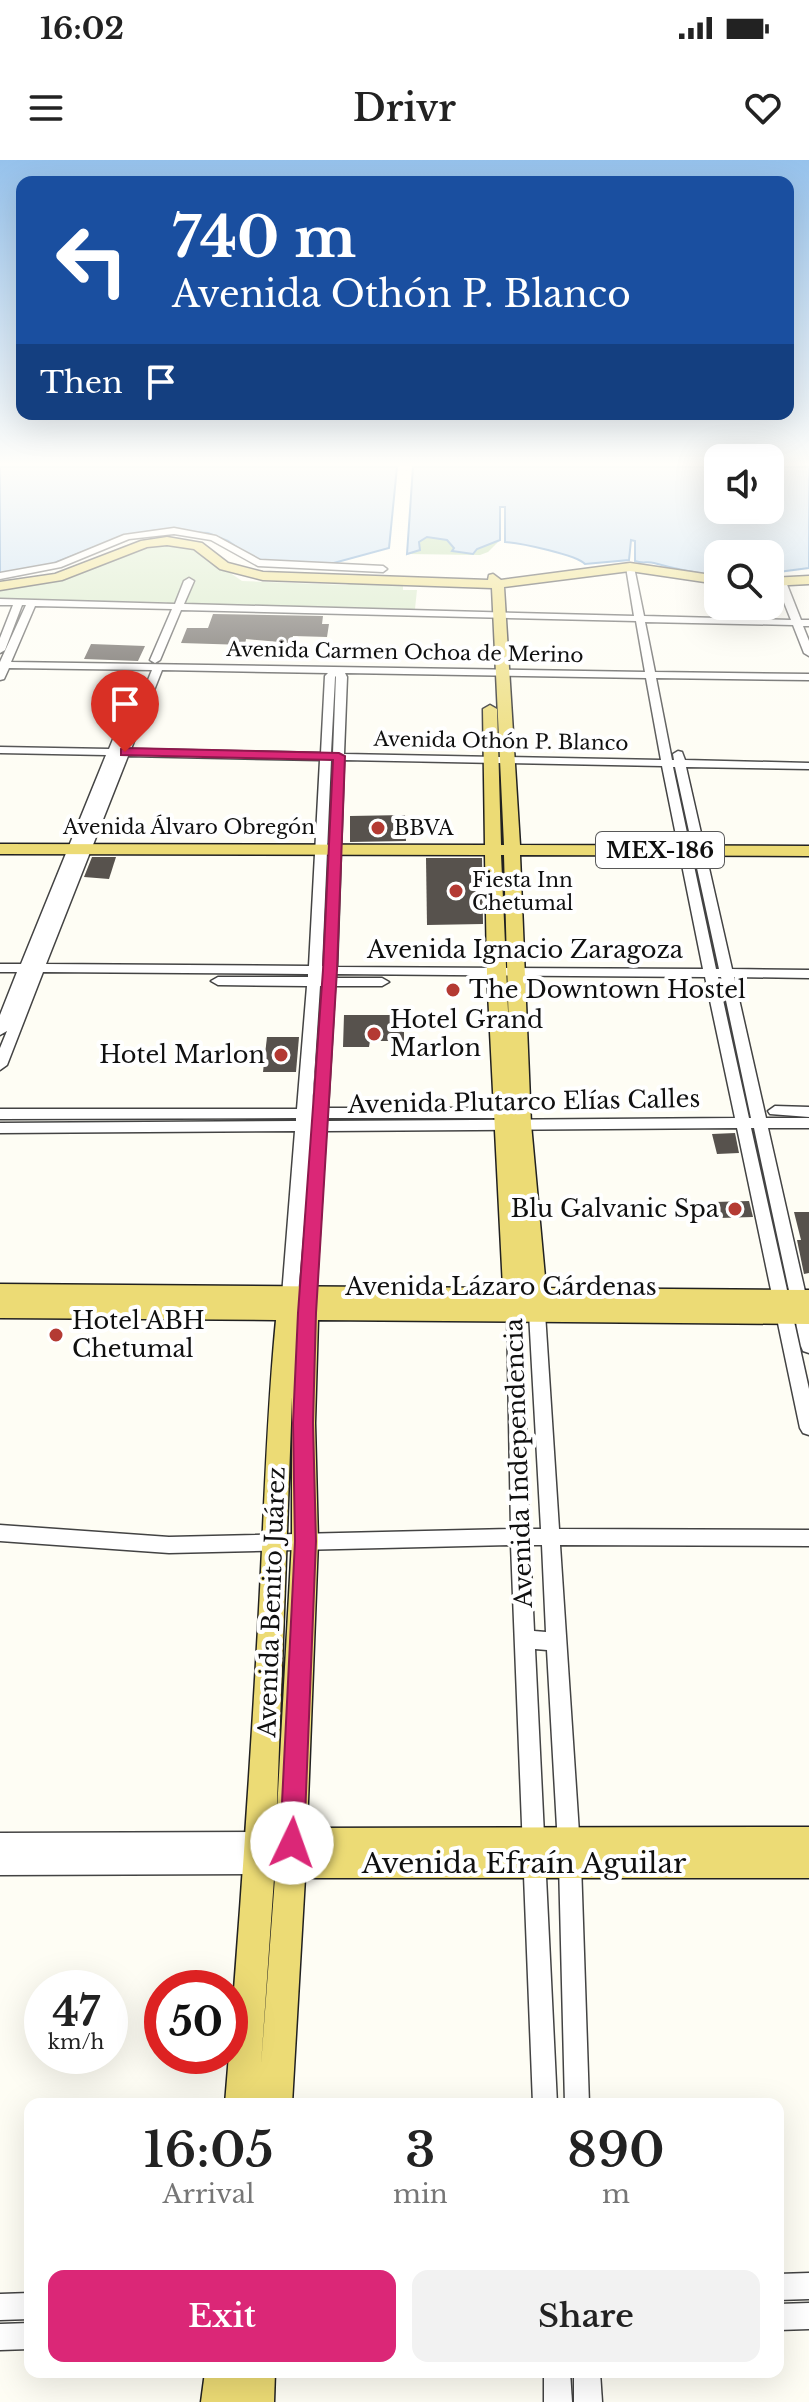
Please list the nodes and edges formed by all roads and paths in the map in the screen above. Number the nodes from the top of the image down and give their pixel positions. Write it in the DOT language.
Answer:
graph roads {
  1 [pos="28,572"];
  2 [pos="77,572"];
  3 [pos="241,572"];
  4 [pos="362,572"];
  5 [pos="603,572"];
  6 [pos="636,572"];
  7 [pos="660,572"];
  8 [pos="390,574"];
  9 [pos="0,578"];
  10 [pos="37,578"];
  11 [pos="704,578"];
  12 [pos="809,580"];
  13 [pos="189,581"];
  14 [pos="493,582"];
  15 [pos="784,582"];
  16 [pos="0,586"];
  17 [pos="784,588"];
  18 [pos="0,602"];
  19 [pos="19,602"];
  20 [pos="32,602"];
  21 [pos="179,606"];
  22 [pos="494,614"];
  23 [pos="644,619"];
  24 [pos="806,624"];
  25 [pos="0,650"];
  26 [pos="809,653"];
  27 [pos="152,668"];
  28 [pos="2,670"];
  29 [pos="337,674"];
  30 [pos="496,674"];
  31 [pos="656,677"];
  32 [pos="809,680"];
  33 [pos="0,750"];
  34 [pos="117,755"];
  35 [pos="0,756"];
  36 [pos="333,759"];
  37 [pos="499,762"];
  38 [pos="675,766"];
  39 [pos="809,766"];
  40 [pos="809,773"];
  41 [pos="0,849"];
  42 [pos="79,849"];
  43 [pos="329,850"];
  44 [pos="502,850"];
  45 [pos="692,850"];
  46 [pos="809,851"];
  47 [pos="0,968"];
  48 [pos="29,974"];
  49 [pos="809,974"];
  50 [pos="322,976"];
  51 [pos="506,977"];
  52 [pos="0,978"];
  53 [pos="719,978"];
  54 [pos="809,983"];
  55 [pos="0,1031"];
  56 [pos="0,1065"];
  57 [pos="809,1112"];
  58 [pos="0,1114"];
  59 [pos="749,1116"];
  60 [pos="512,1119"];
  61 [pos="121,1121"];
  62 [pos="312,1121"];
  63 [pos="809,1123"];
  64 [pos="0,1128"];
  65 [pos="0,1293"];
  66 [pos="298,1304"];
  67 [pos="526,1305"];
  68 [pos="797,1307"];
  69 [pos="0,1309"];
  70 [pos="809,1346"];
  71 [pos="292,1399"];
  72 [pos="809,1428"];
  73 [pos="0,1533"];
  74 [pos="520,1537"];
  75 [pos="809,1538"];
  76 [pos="552,1539"];
  77 [pos="305,1541"];
  78 [pos="276,1542"];
  79 [pos="524,1640"];
  80 [pos="557,1641"];
  81 [pos="268,1693"];
  82 [pos="299,1693"];
  83 [pos="809,1842"];
  84 [pos="0,1844"];
  85 [pos="260,1853"];
  86 [pos="292,1853"];
  87 [pos="534,1853"];
  88 [pos="569,1853"];
  89 [pos="809,1863"];
  90 [pos="0,1864"];
  91 [pos="254,1929"];
  92 [pos="285,1955"];
  93 [pos="242,2098"];
  94 [pos="275,2098"];
  95 [pos="545,2098"];
  96 [pos="577,2098"];
  97 [pos="809,2286"];
  98 [pos="784,2287"];
  99 [pos="24,2306"];
  100 [pos="0,2307"];
  101 [pos="809,2316"];
  102 [pos="784,2317"];
  103 [pos="24,2336"];
  104 [pos="0,2337"];
  105 [pos="222,2378"];
  106 [pos="257,2378"];
  107 [pos="557,2378"];
  108 [pos="587,2378"];
  109 [pos="220,2402"];
  110 [pos="255,2402"];
  111 [pos="558,2402"];
  112 [pos="588,2402"];
  1 -- 9 [label="street"];
  2 -- 10 [label="main road"];
  3 -- 8 [label="main road"];
  4 -- 8 [label="street"];
  5 -- 14 [label="main road"];
  6 -- 23 [label="street"];
  7 -- 11 [label="main road"];
  8 -- 14 [label="main road"];
  9 -- 10 [label="main road"];
  10 -- 16 [label="main road"];
  12 -- 15 [label="main road"];
  13 -- 21 [label="street"];
  14 -- 22 [label="main road, Avenida Independencia"];
  17 -- 24 [label="street"];
  18 -- 19 [label="street"];
  19 -- 20 [label="street"];
  19 -- 25 [label="street"];
  20 -- 21 [label="street"];
  20 -- 28 [label="street"];
  21 -- 22 [label="street"];
  21 -- 27 [label="street"];
  22 -- 23 [label="street"];
  22 -- 30 [label="main road, Avenida Independencia"];
  23 -- 24 [label="street"];
  23 -- 31 [label="street"];
  24 -- 26 [label="street"];
  27 -- 28 [label="street, Avenida Carmen Ochoa de Merino"];
  27 -- 29 [label="street, Avenida Carmen Ochoa de Merino"];
  27 -- 34 [label="street"];
  29 -- 30 [label="street, Avenida Carmen Ochoa de Merino"];
  29 -- 36 [label="street, Avenida Benito Juárez"];
  30 -- 31 [label="street, Avenida Carmen Ochoa de Merino"];
  30 -- 37 [label="main road, Avenida Independencia"];
  31 -- 32 [label="street, Avenida Carmen Ochoa de Merino"];
  31 -- 38 [label="street"];
  33 -- 34 [label="street, Avenida Othón P. Blanco"];
  34 -- 35 [label="street, Avenida Othón P. Blanco"];
  34 -- 36 [label="street, Avenida Othón P. Blanco"];
  34 -- 42 [label="street"];
  36 -- 37 [label="street, Avenida Othón P. Blanco"];
  36 -- 43 [label="street, Avenida Benito Juárez"];
  37 -- 38 [label="street, Avenida Othón P. Blanco"];
  37 -- 44 [label="main road, Avenida Independencia"];
  38 -- 39 [label="street, Avenida Othón P. Blanco"];
  38 -- 40 [label="street, Avenida Othón P. Blanco"];
  38 -- 45 [label="street"];
  41 -- 42 [label="main road, Avenida Álvaro Obregón"];
  42 -- 43 [label="main road, Avenida Álvaro Obregón / MEX-186"];
  42 -- 48 [label="street"];
  43 -- 44 [label="main road, Avenida Álvaro Obregón / MEX-186"];
  43 -- 50 [label="street, Avenida Benito Juárez"];
  44 -- 45 [label="main road, Avenida Álvaro Obregón / MEX-186"];
  44 -- 51 [label="main road, Avenida Independencia"];
  45 -- 46 [label="main road, Avenida Álvaro Obregón / MEX-186"];
  45 -- 53 [label="street"];
  47 -- 48 [label="street, Avenida Ignacio Zaragoza"];
  48 -- 50 [label="street, Avenida Ignacio Zaragoza"];
  48 -- 52 [label="street, Avenida Ignacio Zaragoza"];
  48 -- 55 [label="street"];
  48 -- 56 [label="street"];
  49 -- 53 [label="street, Avenida Ignacio Zaragoza"];
  50 -- 51 [label="street, Avenida Ignacio Zaragoza"];
  50 -- 62 [label="street, Avenida Benito Juárez"];
  51 -- 53 [label="street, Avenida Ignacio Zaragoza"];
  51 -- 60 [label="main road, Avenida Independencia"];
  53 -- 54 [label="street, Avenida Ignacio Zaragoza"];
  53 -- 59 [label="street"];
  57 -- 59 [label="street, Avenida Plutarco Elías Calles"];
  58 -- 61 [label="street, Avenida Plutarco Elías Calles"];
  59 -- 60 [label="street, Avenida Plutarco Elías Calles"];
  59 -- 63 [label="street, Avenida Plutarco Elías Calles"];
  59 -- 68 [label="street"];
  60 -- 62 [label="street, Avenida Plutarco Elías Calles"];
  60 -- 67 [label="main road, Avenida Independencia"];
  61 -- 62 [label="street, Avenida Plutarco Elías Calles"];
  61 -- 64 [label="street, Avenida Plutarco Elías Calles"];
  62 -- 66 [label="street, Avenida Benito Juárez"];
  65 -- 66 [label="main road, Avenida Lázaro Cárdenas"];
  66 -- 67 [label="main road, Avenida Lázaro Cárdenas"];
  66 -- 69 [label="main road, Avenida Lázaro Cárdenas"];
  66 -- 71 [label="main road, Avenida Benito Juárez"];
  67 -- 68 [label="main road, Avenida Lázaro Cárdenas"];
  67 -- 74 [label="street, Avenida Independencia"];
  67 -- 76 [label="street, Avenida Independencia"];
  68 -- 70 [label="street"];
  68 -- 72 [label="street"];
  71 -- 77 [label="main road, Avenida Benito Juárez"];
  71 -- 78 [label="main road, Avenida Benito Juárez"];
  73 -- 78 [label="street"];
  74 -- 76 [label="street"];
  74 -- 77 [label="street"];
  74 -- 79 [label="street, Avenida Independencia"];
  75 -- 76 [label="street"];
  76 -- 80 [label="street, Avenida Independencia"];
  77 -- 78 [label="street"];
  77 -- 82 [label="main road, Avenida Benito Juárez"];
  78 -- 81 [label="main road, Avenida Benito Juárez"];
  79 -- 80 [label="street"];
  79 -- 87 [label="street, Avenida Independencia"];
  80 -- 88 [label="street, Avenida Independencia"];
  81 -- 82 [label="main road"];
  81 -- 85 [label="main road, Avenida Benito Juárez"];
  82 -- 86 [label="main road, Avenida Benito Juárez"];
  83 -- 88 [label="main road, Avenida Efraín Aguilar"];
  84 -- 85 [label="street, Avenida Efraín Aguilar"];
  85 -- 86 [label="main road, Avenida Efraín Aguilar"];
  85 -- 90 [label="street, Avenida Efraín Aguilar"];
  85 -- 91 [label="main road, Avenida Benito Juárez"];
  86 -- 87 [label="main road, Avenida Efraín Aguilar"];
  86 -- 92 [label="main road, Avenida Benito Juárez"];
  87 -- 88 [label="main road, Avenida Efraín Aguilar"];
  87 -- 95 [label="street, Avenida Independencia"];
  88 -- 89 [label="main road, Avenida Efraín Aguilar"];
  88 -- 96 [label="street, Avenida Independencia"];
  91 -- 92 [label="main road"];
  91 -- 93 [label="main road, Avenida Benito Juárez"];
  92 -- 94 [label="main road, Avenida Benito Juárez"];
  97 -- 98 [label="street"];
  99 -- 100 [label="street"];
  101 -- 102 [label="street"];
  103 -- 104 [label="street"];
  105 -- 109 [label="main road"];
  106 -- 110 [label="main road"];
  107 -- 111 [label="street"];
  108 -- 112 [label="street"];
}
